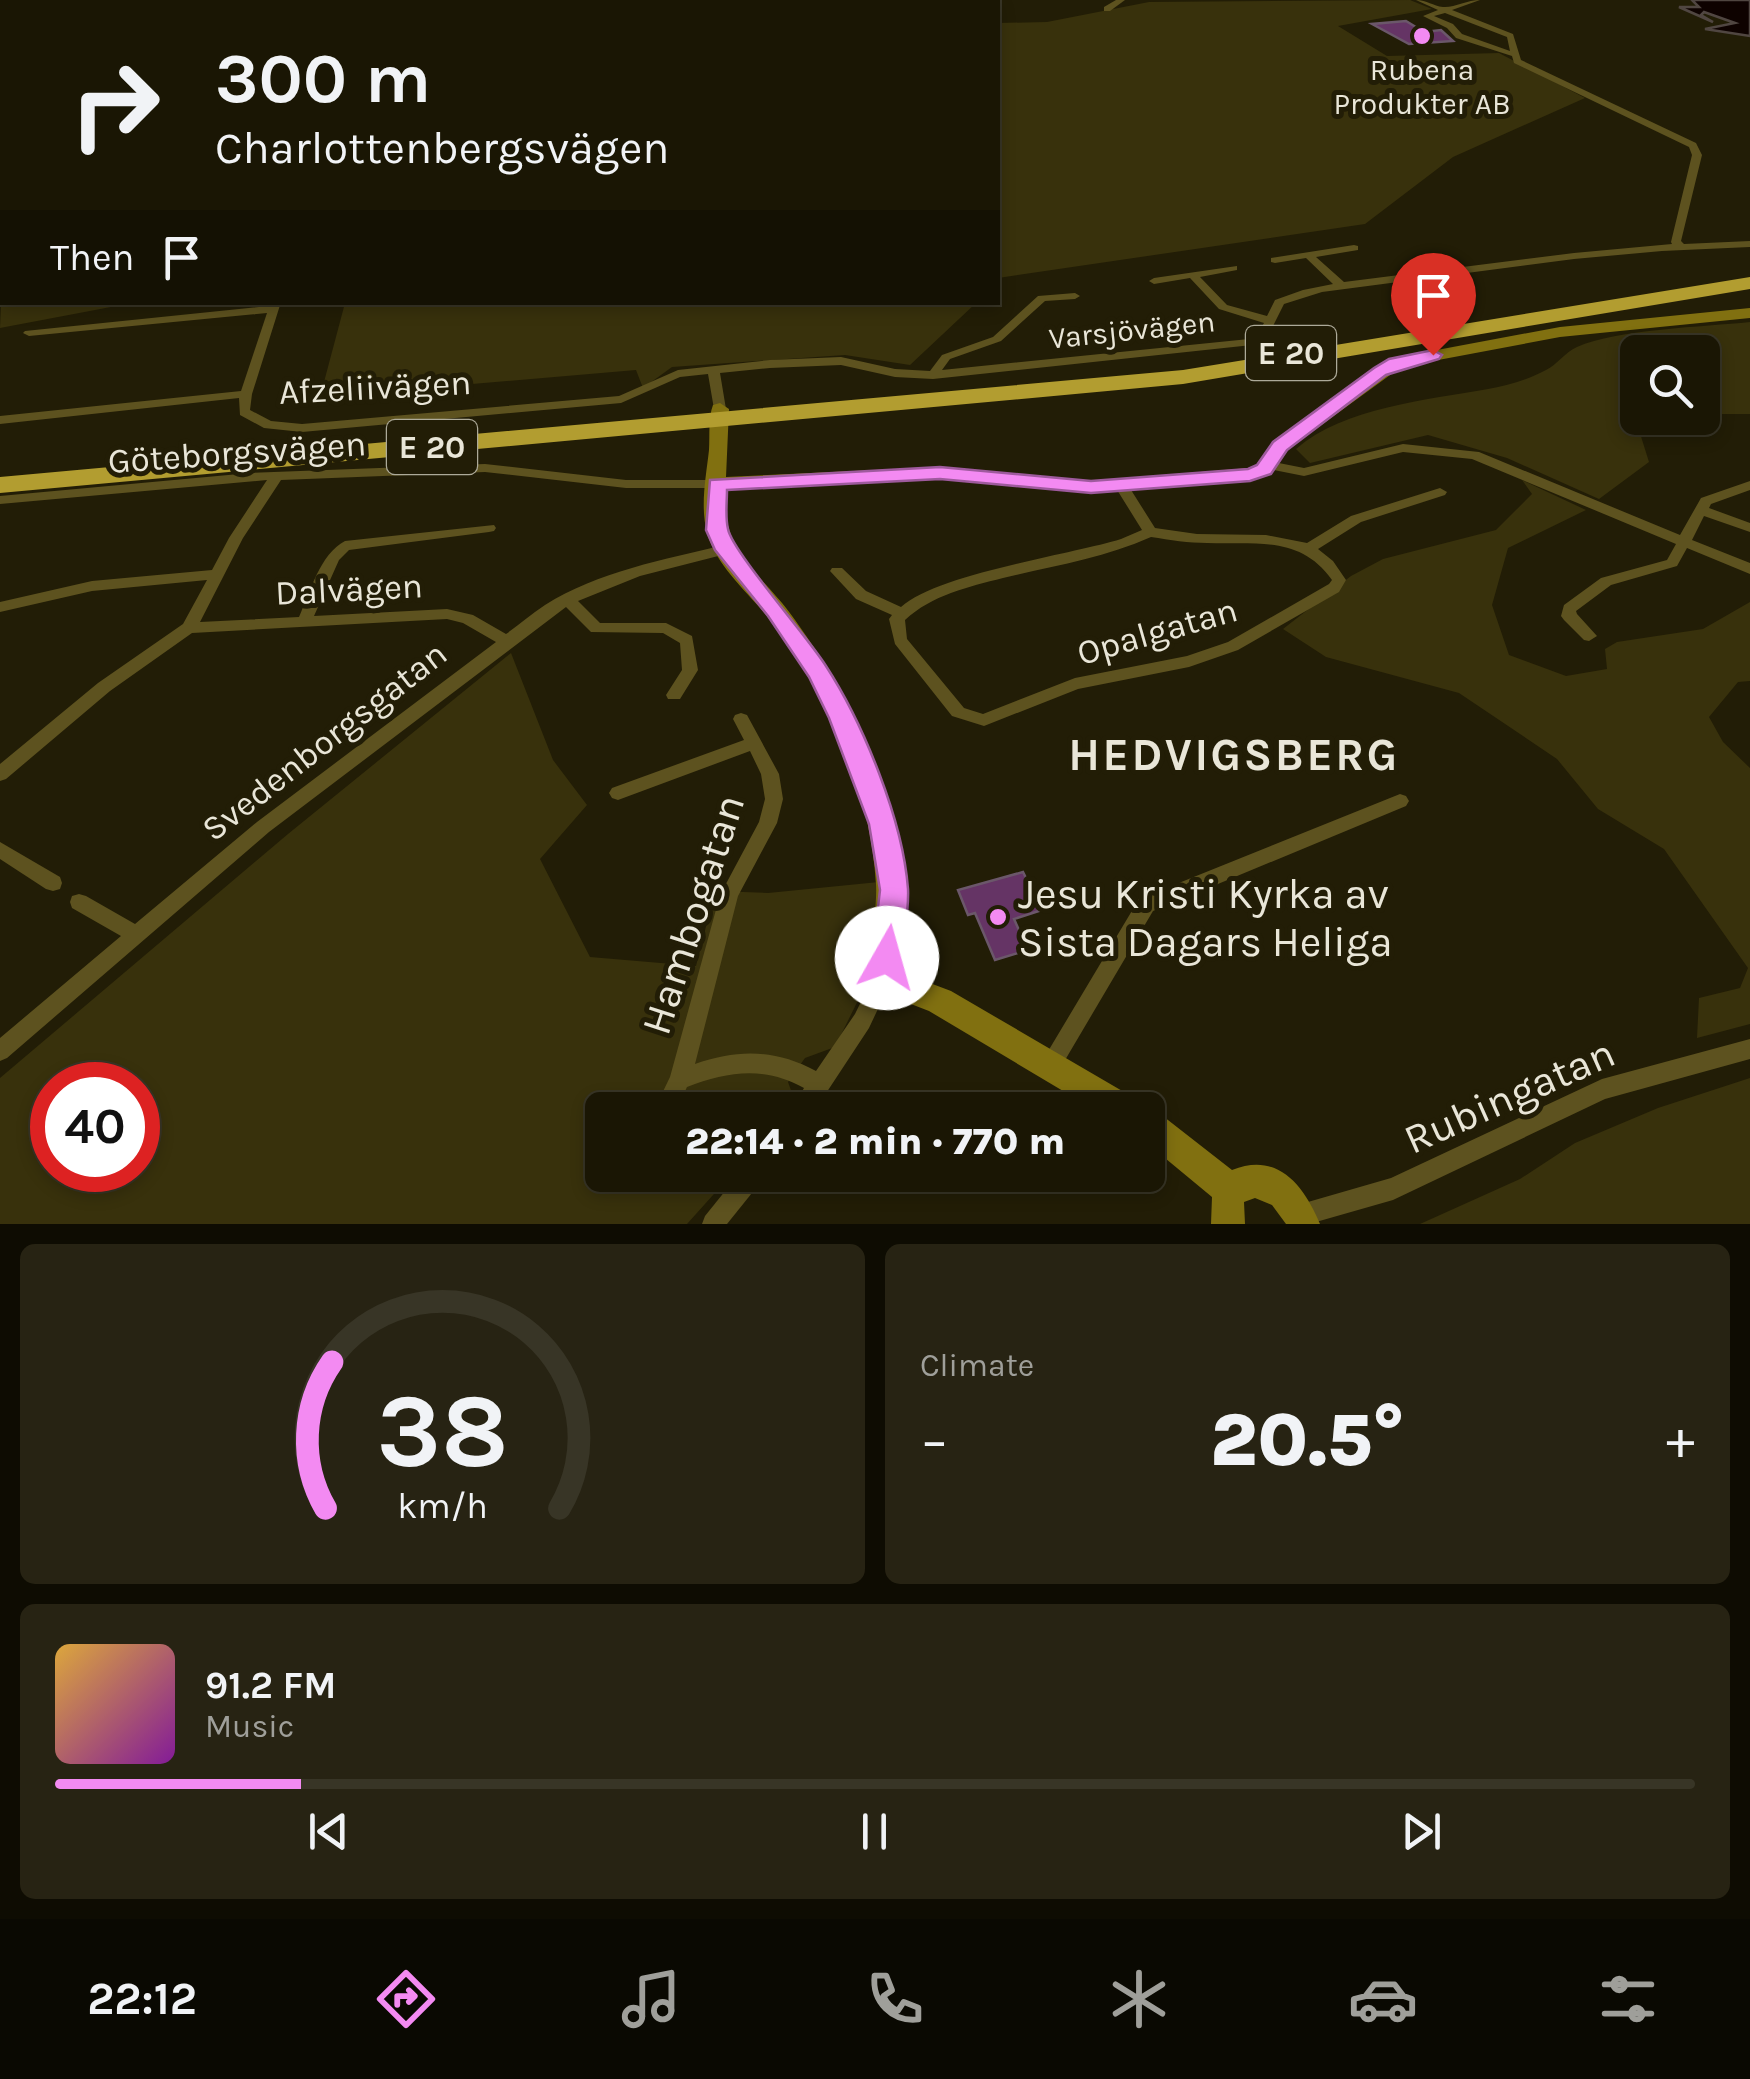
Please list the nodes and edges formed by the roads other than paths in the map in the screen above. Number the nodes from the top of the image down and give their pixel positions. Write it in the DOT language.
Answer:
graph roads {
  1 [pos="1121,0"];
  2 [pos="1420,0"];
  3 [pos="1476,0"];
  4 [pos="1107,8"];
  5 [pos="1448,10"];
  6 [pos="1512,54"];
  7 [pos="1750,244"];
  8 [pos="1680,245"];
  9 [pos="1354,248"];
  10 [pos="1310,256"];
  11 [pos="1275,260"];
  12 [pos="1233,268"];
  13 [pos="1750,274"];
  14 [pos="1193,275"];
  15 [pos="1154,281"];
  16 [pos="1750,283"];
  17 [pos="1343,287"];
  18 [pos="1075,296"];
  19 [pos="275,306"];
  20 [pos="1750,313"];
  21 [pos="1270,321"];
  22 [pos="1508,321"];
  23 [pos="30,333"];
  24 [pos="713,370"];
  25 [pos="932,375"];
  26 [pos="246,394"];
  27 [pos="720,415"];
  28 [pos="0,420"];
  29 [pos="1269,466"];
  30 [pos="0,472"];
  31 [pos="276,476"];
  32 [pos="717,484"];
  33 [pos="0,485"];
  34 [pos="1121,485"];
  35 [pos="1750,485"];
  36 [pos="1440,492"];
  37 [pos="0,500"];
  38 [pos="1700,510"];
  39 [pos="488,528"];
  40 [pos="1750,528"];
  41 [pos="1150,532"];
  42 [pos="1687,542"];
  43 [pos="1308,549"];
  44 [pos="726,550"];
  45 [pos="1750,569"];
  46 [pos="838,571"];
  47 [pos="218,574"];
  48 [pos="566,599"];
  49 [pos="0,606"];
  50 [pos="901,613"];
  51 [pos="304,622"];
  52 [pos="189,628"];
  53 [pos="1589,636"];
  54 [pos="506,642"];
  55 [pos="674,694"];
  56 [pos="741,719"];
  57 [pos="754,743"];
  58 [pos="0,774"];
  59 [pos="618,792"];
  60 [pos="1394,804"];
  61 [pos="0,850"];
  62 [pos="53,883"];
  63 [pos="79,902"];
  64 [pos="135,934"];
  65 [pos="882,979"];
  66 [pos="1750,1049"];
  67 [pos="0,1051"];
  68 [pos="1051,1065"];
  69 [pos="680,1080"];
  70 [pos="820,1086"];
  71 [pos="674,1092"];
  72 [pos="816,1092"];
  73 [pos="1095,1092"];
  74 [pos="1165,1141"];
  75 [pos="738,1192"];
  76 [pos="1230,1208"];
  77 [pos="1302,1219"];
  78 [pos="713,1224"];
  1 -- 4 [label="street"];
  2 -- 5 [label="street"];
  3 -- 5 [label="street"];
  5 -- 6 [label="street"];
  5 -- 6 [label="street"];
  6 -- 8 [label="street"];
  7 -- 8 [label="street, Varsjövägen"];
  8 -- 17 [label="street, Varsjövägen"];
  9 -- 10 [label="street"];
  10 -- 11 [label="street"];
  10 -- 17 [label="street"];
  12 -- 14 [label="street"];
  13 -- 22 [label="highway, E 20"];
  14 -- 15 [label="street"];
  14 -- 21 [label="street"];
  16 -- 22 [label="highway, E 20"];
  17 -- 21 [label="street, Varsjövägen"];
  18 -- 25 [label="street"];
  19 -- 23 [label="street"];
  19 -- 26 [label="street"];
  20 -- 29 [label="street"];
  21 -- 25 [label="street, Varsjövägen"];
  22 -- 27 [label="highway, E 20"];
  24 -- 25 [label="street, Varsjövägen"];
  24 -- 26 [label="street, Afzeliivägen"];
  24 -- 27 [label="street"];
  26 -- 28 [label="street, Afzeliivägen"];
  27 -- 30 [label="highway, E 20"];
  27 -- 32 [label="street"];
  27 -- 33 [label="highway, E 20"];
  29 -- 34 [label="street"];
  29 -- 42 [label="street"];
  31 -- 32 [label="street, Göteborgsvägen"];
  31 -- 37 [label="street, Göteborgsvägen"];
  31 -- 47 [label="street"];
  32 -- 34 [label="street"];
  32 -- 44 [label="street"];
  34 -- 41 [label="street"];
  35 -- 38 [label="street"];
  36 -- 43 [label="street"];
  38 -- 40 [label="street"];
  38 -- 42 [label="street"];
  39 -- 51 [label="street"];
  41 -- 43 [label="street, Opalgatan"];
  41 -- 50 [label="street, Opalgatan"];
  42 -- 45 [label="street"];
  42 -- 53 [label="street"];
  43 -- 50 [label="street, Opalgatan"];
  44 -- 48 [label="street, Svedenborgsgatan"];
  44 -- 65 [label="street"];
  46 -- 50 [label="street"];
  47 -- 49 [label="street"];
  47 -- 52 [label="street"];
  48 -- 54 [label="street, Svedenborgsgatan"];
  48 -- 55 [label="street"];
  51 -- 52 [label="street, Dalvägen"];
  51 -- 54 [label="street, Dalvägen"];
  52 -- 58 [label="street"];
  54 -- 64 [label="street, Svedenborgsgatan"];
  56 -- 57 [label="street, Hambogatan"];
  57 -- 59 [label="street"];
  57 -- 69 [label="street, Hambogatan"];
  60 -- 68 [label="street"];
  61 -- 62 [label="street"];
  63 -- 64 [label="street"];
  64 -- 67 [label="street, Svedenborgsgatan"];
  65 -- 68 [label="street"];
  65 -- 70 [label="street"];
  66 -- 77 [label="street, Rubingatan"];
  68 -- 73 [label="street"];
  69 -- 70 [label="street"];
  69 -- 71 [label="street, Hambogatan"];
  70 -- 72 [label="street"];
  74 -- 76 [label="street"];
  75 -- 78 [label="street"];
  76 -- 77 [label="street"];
}
